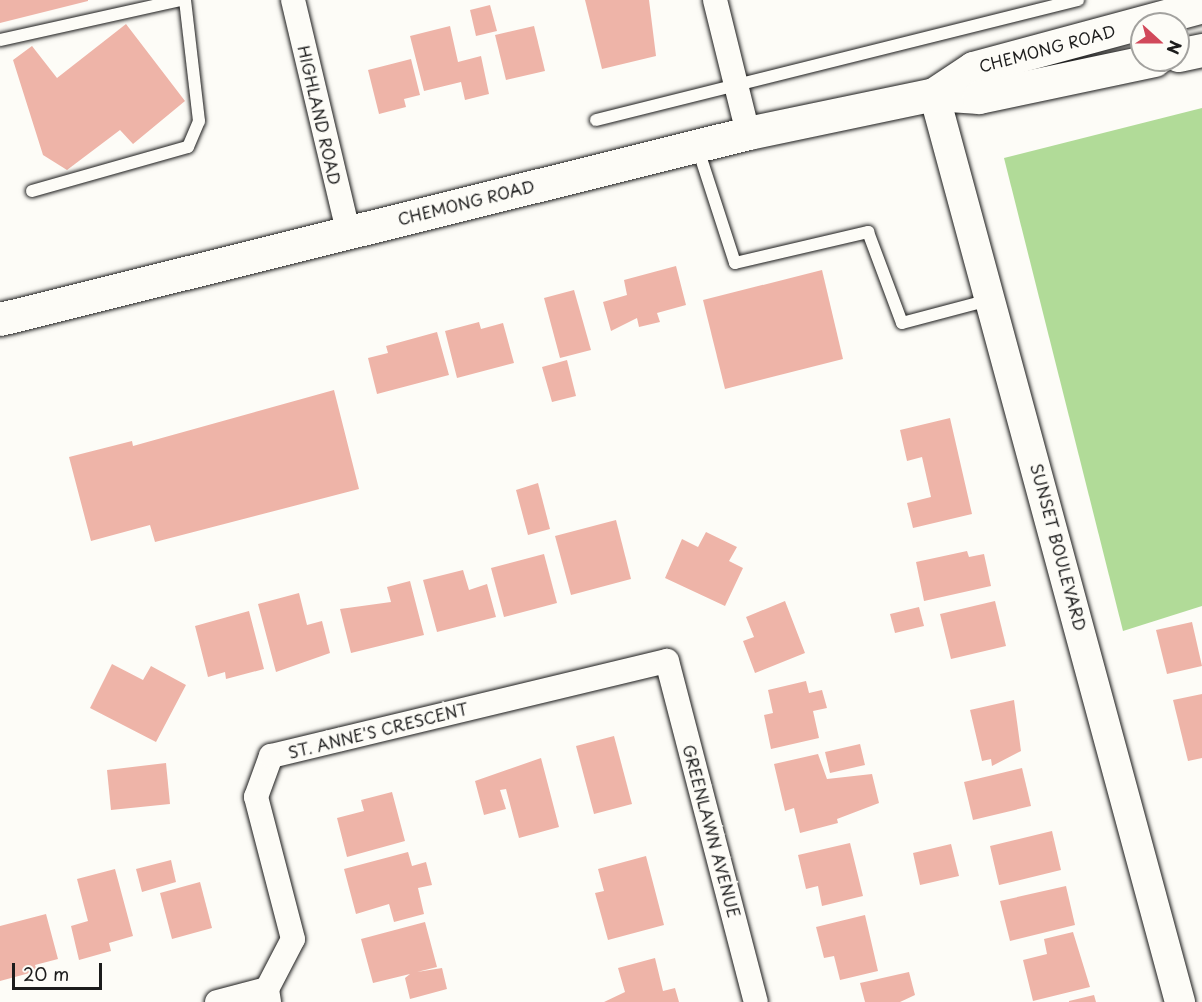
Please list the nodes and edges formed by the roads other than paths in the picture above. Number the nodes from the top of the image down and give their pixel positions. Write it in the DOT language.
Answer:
graph roads {
  1 [pos="183,0"];
  2 [pos="293,0"];
  3 [pos="715,0"];
  4 [pos="1078,0"];
  5 [pos="1202,6"];
  6 [pos="0,40"];
  7 [pos="1130,65"];
  8 [pos="733,85"];
  9 [pos="934,94"];
  10 [pos="596,120"];
  11 [pos="748,133"];
  12 [pos="697,145"];
  13 [pos="32,191"];
  14 [pos="348,230"];
  15 [pos="993,298"];
  16 [pos="0,319"];
  17 [pos="667,661"];
  18 [pos="268,995"];
  19 [pos="217,1002"];
  20 [pos="756,1002"];
  21 [pos="1180,1002"];
  1 -- 6 [label="lane"];
  1 -- 13 [label="lane"];
  2 -- 14 [label="street, HIGHLAND ROAD"];
  3 -- 8 [label="street"];
  4 -- 8 [label="lane"];
  5 -- 9 [label="main road, CHEMONG ROAD"];
  7 -- 9 [label="main road, CHEMONG ROAD"];
  8 -- 10 [label="lane"];
  8 -- 11 [label="street"];
  9 -- 11 [label="main road, CHEMONG ROAD"];
  9 -- 15 [label="street, SUNSET BOULEVARD"];
  11 -- 12 [label="main road, CHEMONG ROAD"];
  12 -- 14 [label="main road, CHEMONG ROAD"];
  12 -- 15 [label="lane"];
  14 -- 16 [label="main road, CHEMONG ROAD"];
  15 -- 21 [label="street, SUNSET BOULEVARD"];
  17 -- 18 [label="street, ST. ANNE'S CRESCENT"];
  17 -- 20 [label="street, GREENLAWN AVENUE"];
  18 -- 19 [label="street"];
}
